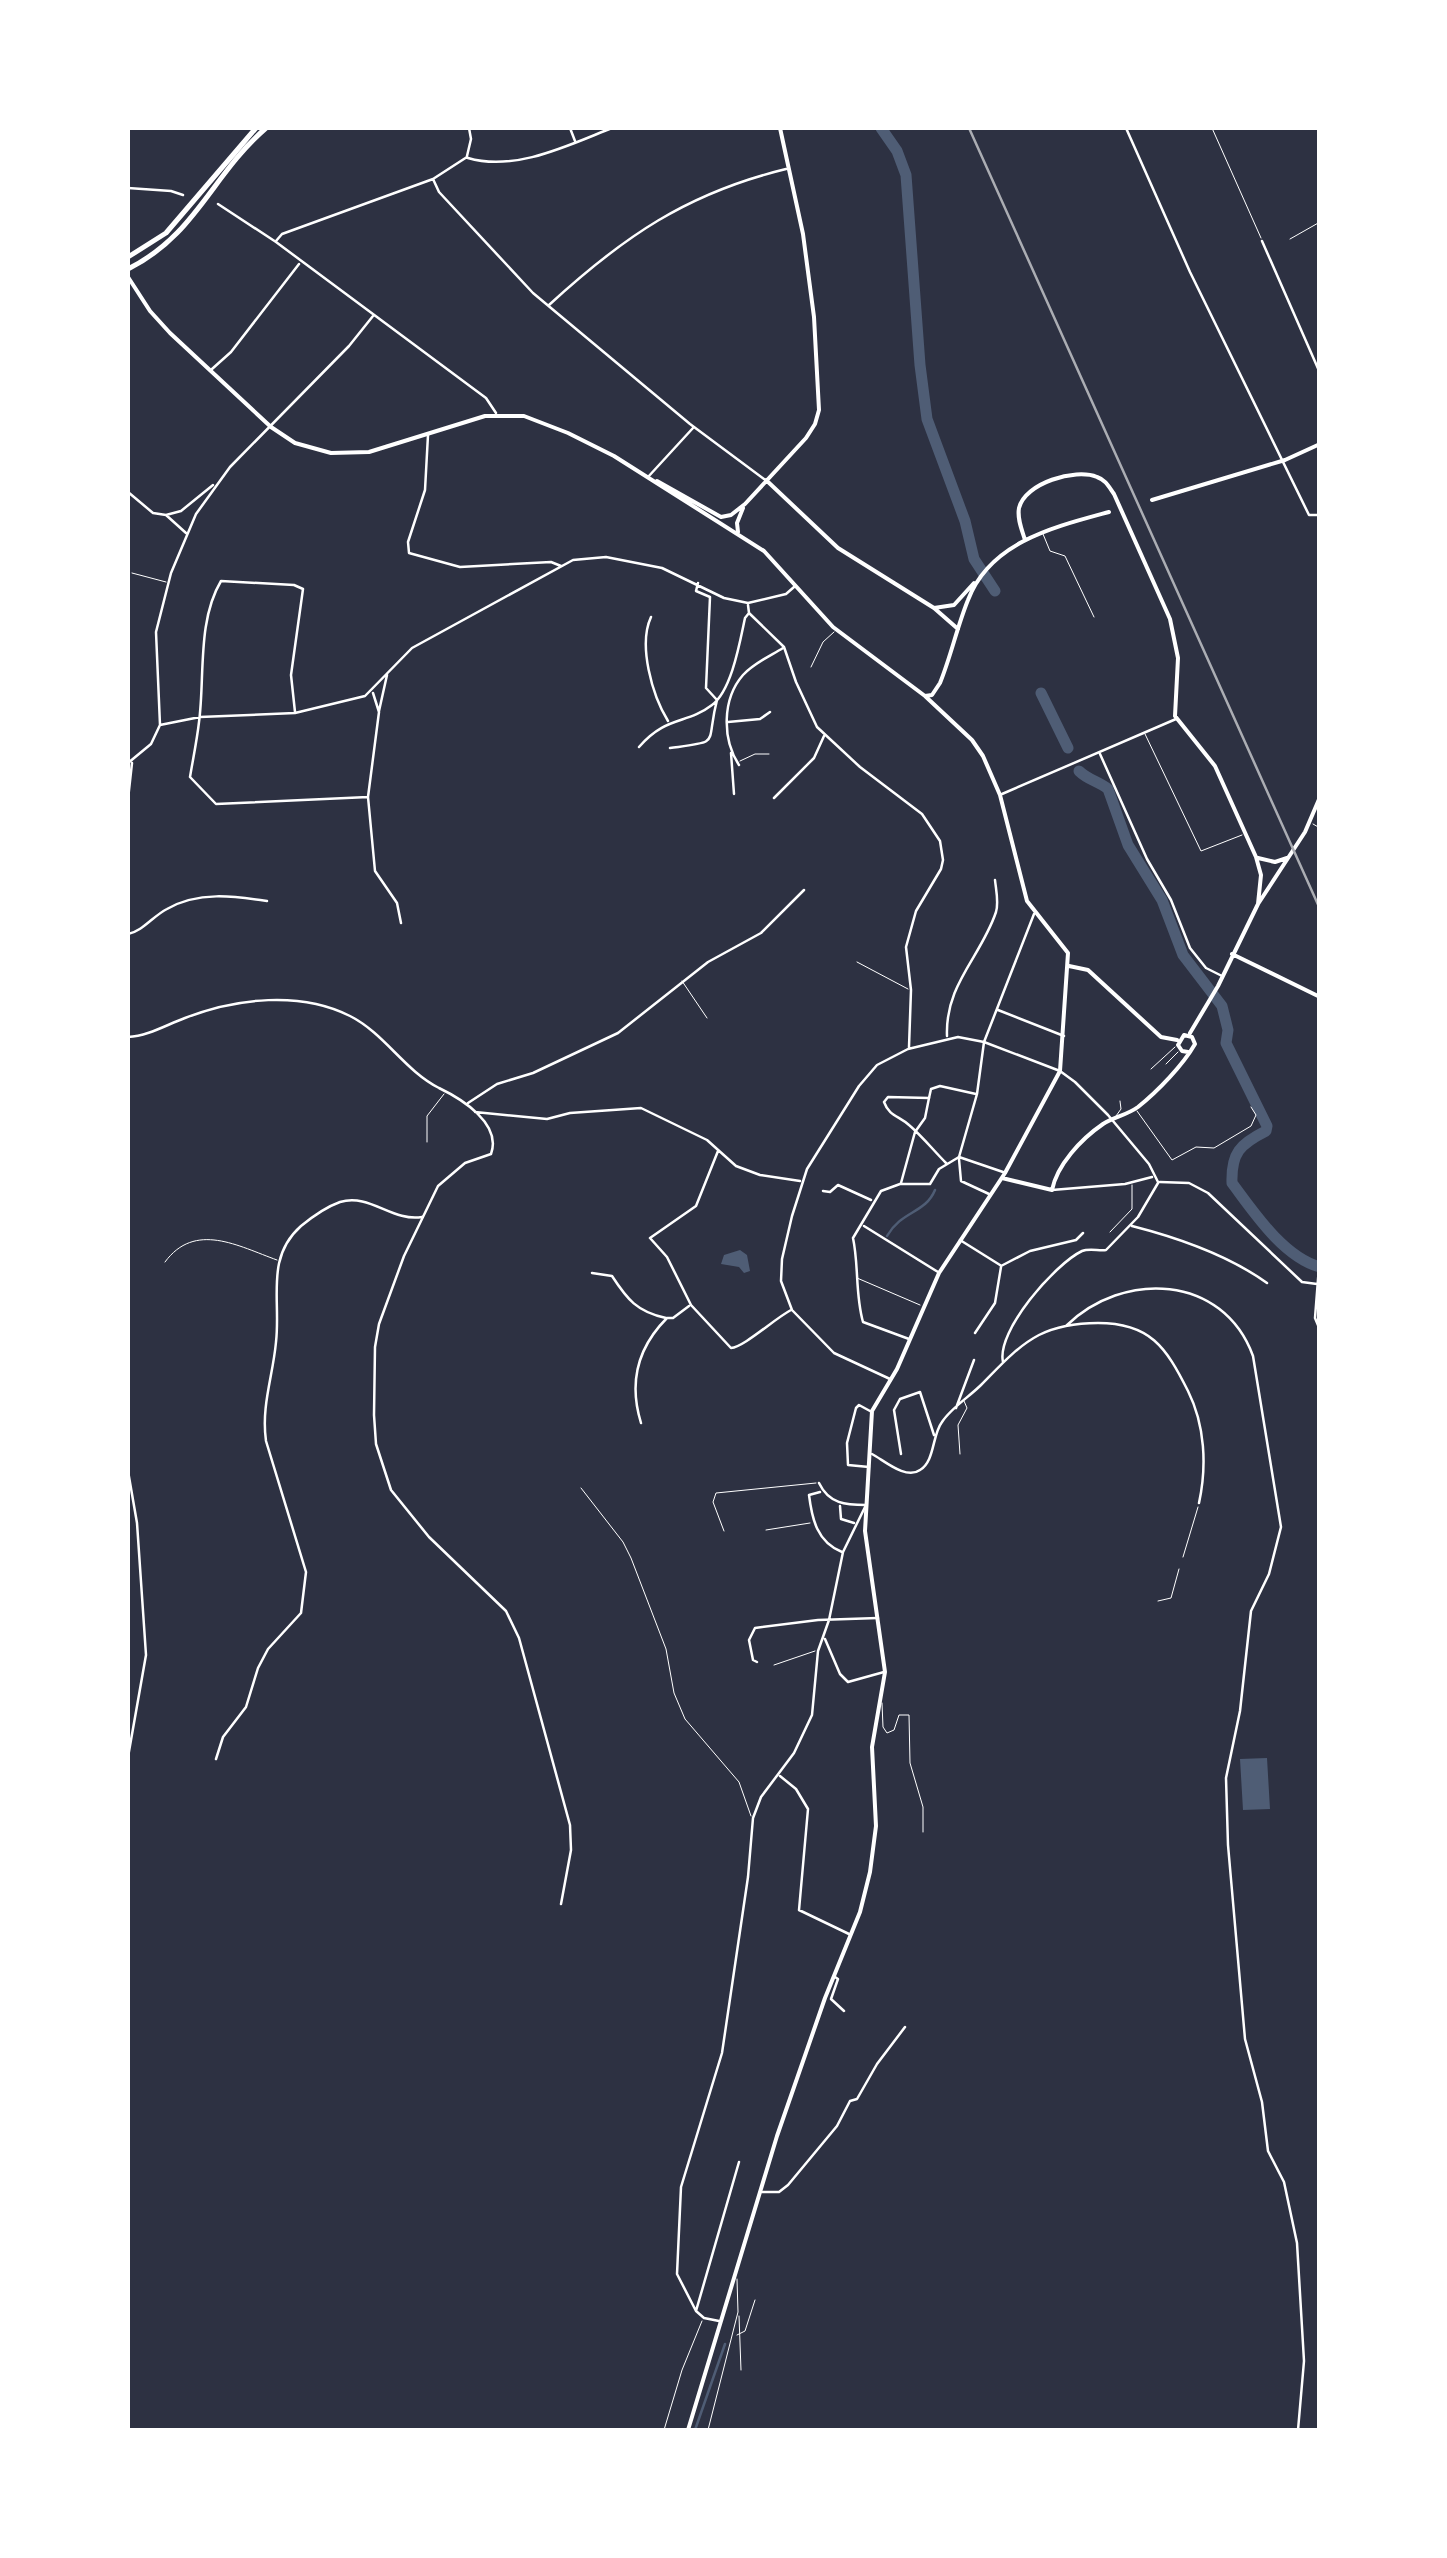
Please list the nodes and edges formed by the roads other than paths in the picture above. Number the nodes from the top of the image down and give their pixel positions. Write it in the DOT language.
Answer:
graph roads {
  1 [pos="256,128"];
  2 [pos="266,128"];
  3 [pos="469,128"];
  4 [pos="570,128"];
  5 [pos="612,128"];
  6 [pos="780,128"];
  7 [pos="1126,128"];
  8 [pos="1212,128"];
  9 [pos="576,142"];
  10 [pos="467,158"];
  11 [pos="790,168"];
  12 [pos="432,179"];
  13 [pos="128,188"];
  14 [pos="183,195"];
  15 [pos="218,204"];
  16 [pos="1320,222"];
  17 [pos="1290,238"];
  18 [pos="1262,241"];
  19 [pos="276,242"];
  20 [pos="128,256"];
  21 [pos="300,263"];
  22 [pos="128,269"];
  23 [pos="128,277"];
  24 [pos="548,306"];
  25 [pos="373,316"];
  26 [pos="1320,349"];
  27 [pos="1310,353"];
  28 [pos="209,371"];
  29 [pos="1320,373"];
  30 [pos="496,414"];
  31 [pos="270,427"];
  32 [pos="694,427"];
  33 [pos="428,435"];
  34 [pos="1320,444"];
  35 [pos="1284,460"];
  36 [pos="648,477"];
  37 [pos="766,480"];
  38 [pos="218,481"];
  39 [pos="128,492"];
  40 [pos="1152,500"];
  41 [pos="745,504"];
  42 [pos="1109,512"];
  43 [pos="166,515"];
  44 [pos="1320,515"];
  45 [pos="1042,533"];
  46 [pos="188,534"];
  47 [pos="742,536"];
  48 [pos="1025,540"];
  49 [pos="562,566"];
  50 [pos="132,573"];
  51 [pos="978,579"];
  52 [pos="169,582"];
  53 [pos="698,584"];
  54 [pos="796,586"];
  55 [pos="748,604"];
  56 [pos="934,608"];
  57 [pos="749,613"];
  58 [pos="650,617"];
  59 [pos="1094,617"];
  60 [pos="836,629"];
  61 [pos="958,629"];
  62 [pos="784,647"];
  63 [pos="811,667"];
  64 [pos="388,670"];
  65 [pos="372,692"];
  66 [pos="925,696"];
  67 [pos="717,700"];
  68 [pos="379,712"];
  69 [pos="770,712"];
  70 [pos="295,713"];
  71 [pos="200,717"];
  72 [pos="1176,719"];
  73 [pos="668,722"];
  74 [pos="726,722"];
  75 [pos="160,725"];
  76 [pos="824,734"];
  77 [pos="1144,734"];
  78 [pos="639,746"];
  79 [pos="670,748"];
  80 [pos="730,752"];
  81 [pos="769,754"];
  82 [pos="1100,754"];
  83 [pos="130,762"];
  84 [pos="738,763"];
  85 [pos="734,794"];
  86 [pos="1000,795"];
  87 [pos="1320,797"];
  88 [pos="368,798"];
  89 [pos="774,798"];
  90 [pos="128,800"];
  91 [pos="1310,823"];
  92 [pos="1320,828"];
  93 [pos="1245,833"];
  94 [pos="1256,857"];
  95 [pos="1287,858"];
  96 [pos="995,880"];
  97 [pos="804,890"];
  98 [pos="268,901"];
  99 [pos="1258,904"];
  100 [pos="1034,913"];
  101 [pos="401,922"];
  102 [pos="128,934"];
  103 [pos="1232,954"];
  104 [pos="858,962"];
  105 [pos="1069,966"];
  106 [pos="1222,976"];
  107 [pos="682,980"];
  108 [pos="911,990"];
  109 [pos="1320,998"];
  110 [pos="997,1009"];
  111 [pos="707,1018"];
  112 [pos="1189,1035"];
  113 [pos="1064,1036"];
  114 [pos="128,1037"];
  115 [pos="948,1039"];
  116 [pos="984,1042"];
  117 [pos="1178,1045"];
  118 [pos="908,1049"];
  119 [pos="1188,1052"];
  120 [pos="1166,1064"];
  121 [pos="1151,1069"];
  122 [pos="1060,1071"];
  123 [pos="446,1091"];
  124 [pos="977,1094"];
  125 [pos="929,1098"];
  126 [pos="1120,1101"];
  127 [pos="466,1104"];
  128 [pos="1251,1107"];
  129 [pos="1136,1108"];
  130 [pos="473,1110"];
  131 [pos="1112,1120"];
  132 [pos="915,1132"];
  133 [pos="427,1142"];
  134 [pos="718,1152"];
  135 [pos="959,1157"];
  136 [pos="947,1164"];
  137 [pos="1004,1176"];
  138 [pos="1153,1176"];
  139 [pos="802,1182"];
  140 [pos="1158,1182"];
  141 [pos="1132,1183"];
  142 [pos="900,1184"];
  143 [pos="1052,1190"];
  144 [pos="824,1191"];
  145 [pos="990,1194"];
  146 [pos="872,1201"];
  147 [pos="423,1217"];
  148 [pos="863,1225"];
  149 [pos="1130,1226"];
  150 [pos="1110,1232"];
  151 [pos="1083,1233"];
  152 [pos="960,1240"];
  153 [pos="1320,1254"];
  154 [pos="277,1260"];
  155 [pos="1319,1260"];
  156 [pos="165,1262"];
  157 [pos="1001,1266"];
  158 [pos="592,1273"];
  159 [pos="939,1273"];
  160 [pos="1318,1277"];
  161 [pos="856,1278"];
  162 [pos="1268,1284"];
  163 [pos="1317,1284"];
  164 [pos="690,1306"];
  165 [pos="923,1306"];
  166 [pos="792,1310"];
  167 [pos="667,1318"];
  168 [pos="1066,1326"];
  169 [pos="1320,1330"];
  170 [pos="975,1333"];
  171 [pos="910,1340"];
  172 [pos="974,1360"];
  173 [pos="1003,1363"];
  174 [pos="890,1380"];
  175 [pos="964,1402"];
  176 [pos="956,1409"];
  177 [pos="872,1412"];
  178 [pos="641,1423"];
  179 [pos="935,1436"];
  180 [pos="871,1454"];
  181 [pos="900,1454"];
  182 [pos="960,1454"];
  183 [pos="870,1467"];
  184 [pos="128,1470"];
  185 [pos="819,1484"];
  186 [pos="582,1488"];
  187 [pos="823,1492"];
  188 [pos="1199,1503"];
  189 [pos="840,1504"];
  190 [pos="866,1505"];
  191 [pos="814,1522"];
  192 [pos="855,1524"];
  193 [pos="766,1530"];
  194 [pos="724,1531"];
  195 [pos="865,1531"];
  196 [pos="843,1552"];
  197 [pos="1183,1557"];
  198 [pos="1179,1569"];
  199 [pos="1158,1601"];
  200 [pos="878,1618"];
  201 [pos="829,1620"];
  202 [pos="824,1637"];
  203 [pos="818,1651"];
  204 [pos="757,1662"];
  205 [pos="774,1664"];
  206 [pos="886,1672"];
  207 [pos="882,1703"];
  208 [pos="128,1757"];
  209 [pos="216,1759"];
  210 [pos="779,1774"];
  211 [pos="753,1818"];
  212 [pos="923,1832"];
  213 [pos="561,1904"];
  214 [pos="850,1935"];
  215 [pos="834,1976"];
  216 [pos="844,2011"];
  217 [pos="905,2027"];
  218 [pos="739,2162"];
  219 [pos="761,2192"];
  220 [pos="736,2276"];
  221 [pos="754,2300"];
  222 [pos="696,2310"];
  223 [pos="738,2312"];
  224 [pos="704,2318"];
  225 [pos="721,2321"];
  226 [pos="741,2334"];
  227 [pos="734,2335"];
  228 [pos="741,2370"];
  229 [pos="664,2430"];
  230 [pos="688,2430"];
  231 [pos="708,2430"];
  232 [pos="1298,2430"];
  1 -- 20 [label="main road"];
  2 -- 22 [label="main road"];
  3 -- 10 [label="street"];
  4 -- 9 [label="street"];
  5 -- 9 [label="street"];
  6 -- 11 [label="street"];
  7 -- 35 [label="street"];
  8 -- 18 [label="lane"];
  9 -- 10 [label="street"];
  10 -- 12 [label="street"];
  11 -- 24 [label="street"];
  11 -- 37 [label="street"];
  12 -- 19 [label="street"];
  12 -- 24 [label="street"];
  13 -- 14 [label="street"];
  15 -- 19 [label="street"];
  16 -- 17 [label="lane"];
  18 -- 27 [label="street"];
  19 -- 21 [label="street"];
  21 -- 25 [label="street"];
  21 -- 28 [label="street"];
  23 -- 28 [label="street"];
  24 -- 32 [label="street"];
  25 -- 30 [label="street"];
  25 -- 31 [label="street"];
  26 -- 27 [label="street"];
  27 -- 29 [label="street"];
  28 -- 31 [label="street"];
  30 -- 33 [label="street"];
  30 -- 36 [label="street"];
  31 -- 33 [label="street"];
  31 -- 38 [label="street"];
  32 -- 36 [label="street"];
  32 -- 37 [label="street"];
  33 -- 49 [label="street"];
  34 -- 35 [label="street"];
  35 -- 40 [label="street"];
  35 -- 44 [label="street"];
  36 -- 41 [label="street"];
  36 -- 47 [label="street"];
  37 -- 41 [label="street"];
  37 -- 56 [label="street"];
  38 -- 43 [label="street"];
  38 -- 46 [label="street"];
  39 -- 43 [label="street"];
  41 -- 47 [label="street"];
  42 -- 45 [label="street"];
  43 -- 46 [label="street"];
  45 -- 48 [label="street"];
  45 -- 59 [label="lane"];
  46 -- 52 [label="street"];
  47 -- 54 [label="street"];
  48 -- 51 [label="street"];
  48 -- 72 [label="street"];
  49 -- 53 [label="street"];
  49 -- 64 [label="street"];
  50 -- 52 [label="lane"];
  51 -- 56 [label="street"];
  51 -- 61 [label="street"];
  52 -- 75 [label="street"];
  53 -- 55 [label="street"];
  53 -- 67 [label="street"];
  54 -- 55 [label="street"];
  54 -- 60 [label="street"];
  55 -- 57 [label="street"];
  56 -- 61 [label="street"];
  57 -- 62 [label="street"];
  57 -- 67 [label="street"];
  58 -- 73 [label="street"];
  60 -- 63 [label="lane"];
  60 -- 66 [label="street"];
  61 -- 66 [label="street"];
  62 -- 74 [label="street"];
  62 -- 76 [label="street"];
  64 -- 65 [label="street"];
  64 -- 68 [label="street"];
  65 -- 68 [label="street"];
  65 -- 70 [label="street"];
  66 -- 86 [label="street"];
  67 -- 73 [label="street"];
  67 -- 79 [label="street"];
  68 -- 88 [label="street"];
  69 -- 74 [label="street"];
  70 -- 71 [label="street"];
  70 -- 71 [label="street"];
  71 -- 75 [label="street"];
  71 -- 88 [label="street"];
  72 -- 77 [label="street"];
  72 -- 93 [label="street"];
  73 -- 78 [label="street"];
  74 -- 80 [label="street"];
  75 -- 83 [label="street"];
  76 -- 89 [label="street"];
  76 -- 108 [label="street"];
  77 -- 82 [label="street"];
  77 -- 93 [label="lane"];
  80 -- 84 [label="street"];
  80 -- 85 [label="street"];
  81 -- 84 [label="lane"];
  82 -- 86 [label="street"];
  82 -- 106 [label="street"];
  83 -- 90 [label="street"];
  86 -- 100 [label="street"];
  87 -- 91 [label="street"];
  88 -- 101 [label="street"];
  91 -- 92 [label="lane"];
  91 -- 95 [label="street"];
  93 -- 94 [label="street"];
  94 -- 95 [label="street"];
  94 -- 99 [label="street"];
  95 -- 99 [label="street"];
  96 -- 115 [label="street"];
  97 -- 107 [label="street"];
  98 -- 102 [label="street"];
  99 -- 103 [label="street"];
  100 -- 105 [label="street"];
  100 -- 110 [label="street"];
  103 -- 106 [label="street"];
  103 -- 109 [label="street"];
  104 -- 108 [label="lane"];
  105 -- 113 [label="street"];
  105 -- 117 [label="street"];
  106 -- 112 [label="street"];
  107 -- 111 [label="lane"];
  107 -- 127 [label="street"];
  108 -- 118 [label="street"];
  110 -- 113 [label="street"];
  110 -- 116 [label="street"];
  112 -- 117 [label="street"];
  112 -- 119 [label="street"];
  113 -- 122 [label="street"];
  114 -- 123 [label="street"];
  115 -- 116 [label="street"];
  115 -- 118 [label="street"];
  116 -- 122 [label="street"];
  116 -- 124 [label="street"];
  117 -- 119 [label="street"];
  117 -- 120 [label="lane"];
  117 -- 121 [label="lane"];
  118 -- 139 [label="street"];
  119 -- 129 [label="street"];
  122 -- 131 [label="street"];
  122 -- 137 [label="street"];
  123 -- 127 [label="street"];
  123 -- 133 [label="lane"];
  124 -- 125 [label="street"];
  124 -- 135 [label="street"];
  125 -- 132 [label="street"];
  125 -- 132 [label="street"];
  126 -- 131 [label="lane"];
  127 -- 130 [label="street"];
  128 -- 129 [label="lane"];
  129 -- 131 [label="street"];
  130 -- 134 [label="street"];
  130 -- 147 [label="street"];
  131 -- 138 [label="street"];
  131 -- 143 [label="street"];
  132 -- 136 [label="street"];
  132 -- 142 [label="street"];
  134 -- 139 [label="street"];
  134 -- 164 [label="street"];
  135 -- 136 [label="street"];
  135 -- 137 [label="street"];
  135 -- 145 [label="street"];
  136 -- 142 [label="street"];
  137 -- 143 [label="street"];
  137 -- 145 [label="street"];
  138 -- 140 [label="street"];
  138 -- 141 [label="street"];
  139 -- 166 [label="street"];
  140 -- 149 [label="street"];
  140 -- 163 [label="street"];
  141 -- 143 [label="street"];
  141 -- 150 [label="lane"];
  142 -- 146 [label="street"];
  144 -- 146 [label="street"];
  145 -- 152 [label="street"];
  146 -- 148 [label="street"];
  147 -- 154 [label="street"];
  147 -- 213 [label="street"];
  148 -- 159 [label="street"];
  148 -- 161 [label="street"];
  149 -- 162 [label="street"];
  149 -- 173 [label="street"];
  151 -- 157 [label="street"];
  152 -- 157 [label="street"];
  152 -- 159 [label="street"];
  153 -- 155 [label="street"];
  154 -- 156 [label="lane"];
  154 -- 209 [label="street"];
  155 -- 160 [label="street"];
  157 -- 170 [label="street"];
  158 -- 167 [label="street"];
  159 -- 165 [label="street"];
  160 -- 163 [label="street"];
  161 -- 165 [label="lane"];
  161 -- 171 [label="street"];
  163 -- 169 [label="street"];
  164 -- 166 [label="street"];
  164 -- 167 [label="street"];
  165 -- 171 [label="street"];
  166 -- 174 [label="street"];
  167 -- 178 [label="street"];
  168 -- 173 [label="street"];
  168 -- 188 [label="street"];
  168 -- 232 [label="street"];
  171 -- 174 [label="street"];
  172 -- 176 [label="street"];
  173 -- 175 [label="street"];
  174 -- 177 [label="street"];
  175 -- 176 [label="street"];
  175 -- 182 [label="lane"];
  176 -- 179 [label="street"];
  177 -- 180 [label="street"];
  177 -- 183 [label="street"];
  179 -- 180 [label="street"];
  179 -- 181 [label="street"];
  180 -- 183 [label="street"];
  183 -- 190 [label="street"];
  184 -- 208 [label="street"];
  185 -- 187 [label="street"];
  185 -- 194 [label="lane"];
  186 -- 211 [label="lane"];
  187 -- 189 [label="street"];
  187 -- 191 [label="street"];
  188 -- 197 [label="lane"];
  189 -- 190 [label="street"];
  189 -- 192 [label="street"];
  190 -- 192 [label="street"];
  190 -- 195 [label="street"];
  191 -- 193 [label="lane"];
  191 -- 196 [label="street"];
  192 -- 195 [label="street"];
  192 -- 196 [label="street"];
  195 -- 200 [label="street"];
  196 -- 201 [label="street"];
  198 -- 199 [label="lane"];
  200 -- 201 [label="street"];
  200 -- 206 [label="street"];
  201 -- 202 [label="street"];
  201 -- 204 [label="street"];
  202 -- 203 [label="street"];
  202 -- 206 [label="street"];
  203 -- 205 [label="lane"];
  203 -- 210 [label="street"];
  206 -- 207 [label="street"];
  207 -- 212 [label="lane"];
  207 -- 214 [label="street"];
  210 -- 211 [label="street"];
  210 -- 214 [label="street"];
  211 -- 222 [label="street"];
  214 -- 215 [label="street"];
  215 -- 216 [label="street"];
  215 -- 219 [label="street"];
  217 -- 219 [label="street"];
  218 -- 222 [label="street"];
  219 -- 220 [label="street"];
  220 -- 223 [label="lane"];
  220 -- 225 [label="street"];
  221 -- 226 [label="lane"];
  222 -- 224 [label="street"];
  223 -- 226 [label="lane"];
  223 -- 227 [label="lane"];
  224 -- 225 [label="street"];
  224 -- 229 [label="lane"];
  225 -- 230 [label="street"];
  226 -- 227 [label="lane"];
  226 -- 228 [label="lane"];
  227 -- 231 [label="lane"];
}
